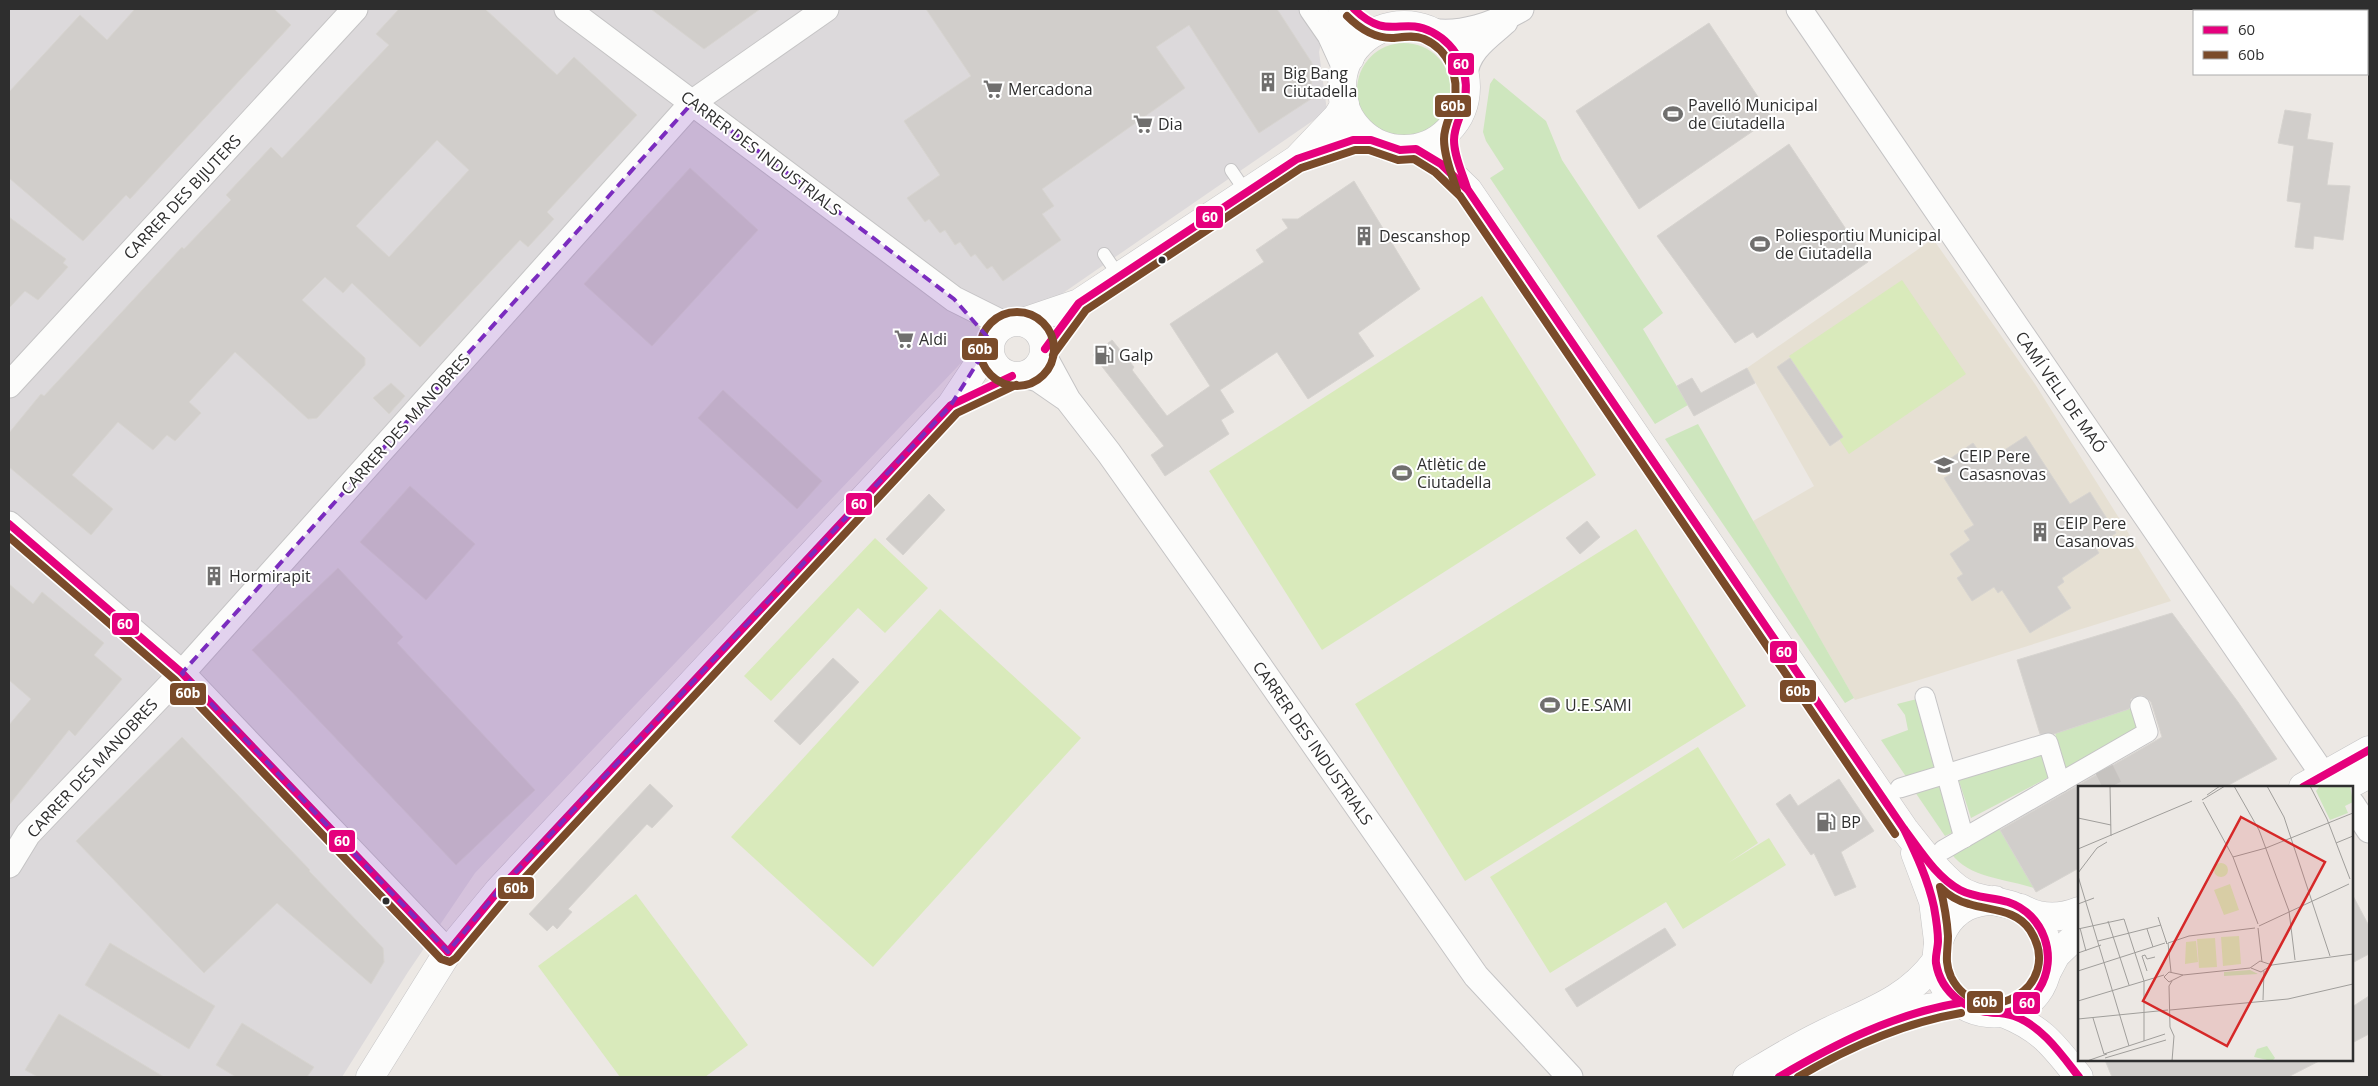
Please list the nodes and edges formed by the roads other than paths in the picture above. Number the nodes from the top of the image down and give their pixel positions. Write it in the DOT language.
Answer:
graph roads {
  1 [pos="355,9"];
  2 [pos="567,9"];
  3 [pos="826,9"];
  4 [pos="1312,9"];
  5 [pos="1342,9"];
  6 [pos="1354,9"];
  7 [pos="1799,9"];
  8 [pos="1518,10"];
  9 [pos="1386,28"];
  10 [pos="1431,31"];
  11 [pos="1348,63"];
  12 [pos="1465,76"];
  13 [pos="693,102"];
  14 [pos="1345,104"];
  15 [pos="1457,121"];
  16 [pos="1371,140"];
  17 [pos="1416,148"];
  18 [pos="1297,159"];
  19 [pos="1231,170"];
  20 [pos="1467,188"];
  21 [pos="1246,192"];
  22 [pos="1104,254"];
  23 [pos="1119,276"];
  24 [pos="1079,303"];
  25 [pos="1002,334"];
  26 [pos="1031,364"];
  27 [pos="9,385"];
  28 [pos="951,405"];
  29 [pos="9,524"];
  30 [pos="182,673"];
  31 [pos="1925,697"];
  32 [pos="2140,706"];
  33 [pos="2369,750"];
  34 [pos="1946,774"];
  35 [pos="2369,774"];
  36 [pos="2060,783"];
  37 [pos="2324,783"];
  38 [pos="1900,788"];
  39 [pos="2353,806"];
  40 [pos="1904,829"];
  41 [pos="2369,830"];
  42 [pos="1964,838"];
  43 [pos="1943,850"];
  44 [pos="9,865"];
  45 [pos="1995,900"];
  46 [pos="2021,908"];
  47 [pos="2078,911"];
  48 [pos="2078,934"];
  49 [pos="1937,951"];
  50 [pos="448,952"];
  51 [pos="2048,970"];
  52 [pos="1959,1002"];
  53 [pos="2003,1013"];
  54 [pos="370,1077"];
  55 [pos="1570,1077"];
  56 [pos="1748,1077"];
  57 [pos="1779,1077"];
  58 [pos="2079,1077"];
  1 -- 27 [label="street, CARRER DES BIJUTERS"];
  2 -- 13 [label="street, CARRER DES INDUSTRIALS"];
  3 -- 13 [label="street, CARRER DES MANOBRES"];
  4 -- 11 [label="street"];
  5 -- 11 [label="street"];
  6 -- 9 [label="street"];
  7 -- 37 [label="street, CAMÍ VELL DE MAÓ"];
  8 -- 10 [label="street"];
  8 -- 12 [label="street"];
  9 -- 10 [label="street"];
  9 -- 11 [label="street"];
  10 -- 12 [label="street"];
  11 -- 14 [label="street"];
  12 -- 15 [label="street"];
  13 -- 25 [label="street, CARRER DES INDUSTRIALS"];
  13 -- 30 [label="street, CARRER DES MANOBRES"];
  14 -- 16 [label="street"];
  14 -- 18 [label="street"];
  15 -- 17 [label="street"];
  15 -- 20 [label="street"];
  16 -- 17 [label="street"];
  16 -- 18 [label="street"];
  17 -- 20 [label="street"];
  18 -- 21 [label="street"];
  19 -- 21 [label="lane"];
  20 -- 40 [label="street"];
  21 -- 23 [label="street"];
  22 -- 23 [label="lane"];
  23 -- 24 [label="street"];
  24 -- 25 [label="street"];
  24 -- 26 [label="street"];
  25 -- 26 [label="street"];
  25 -- 26 [label="street"];
  25 -- 28 [label="street"];
  26 -- 28 [label="street"];
  26 -- 55 [label="street, CARRER DES INDUSTRIALS"];
  28 -- 50 [label="street"];
  29 -- 30 [label="street"];
  30 -- 44 [label="street, CARRER DES MANOBRES"];
  30 -- 50 [label="street"];
  31 -- 34 [label="street"];
  32 -- 36 [label="street"];
  33 -- 37 [label="street"];
  34 -- 36 [label="street"];
  34 -- 38 [label="street"];
  34 -- 42 [label="street"];
  35 -- 37 [label="street"];
  36 -- 42 [label="street"];
  39 -- 41 [label="street"];
  40 -- 45 [label="street"];
  40 -- 49 [label="street"];
  42 -- 43 [label="street"];
  45 -- 46 [label="street"];
  45 -- 49 [label="street"];
  46 -- 47 [label="street"];
  46 -- 51 [label="street"];
  48 -- 51 [label="street"];
  49 -- 52 [label="street"];
  49 -- 56 [label="street"];
  50 -- 54 [label="street"];
  51 -- 53 [label="street"];
  52 -- 53 [label="street"];
  52 -- 57 [label="street"];
  53 -- 58 [label="street"];
}
